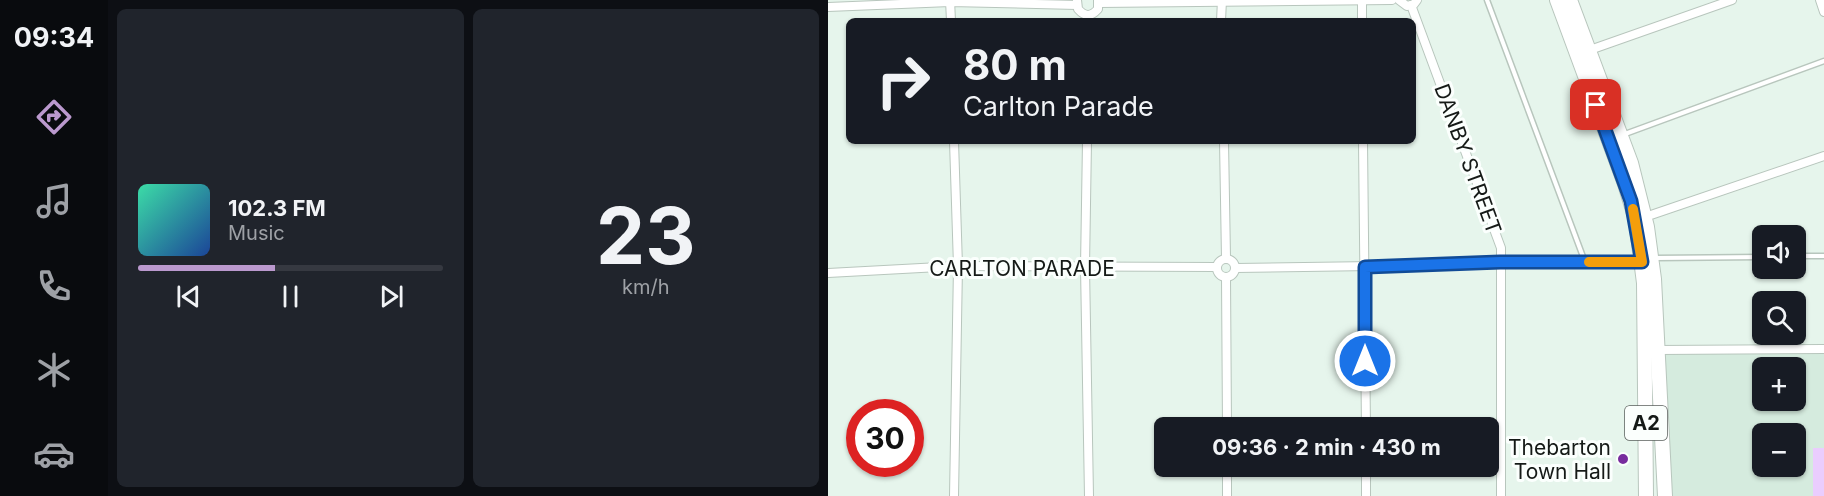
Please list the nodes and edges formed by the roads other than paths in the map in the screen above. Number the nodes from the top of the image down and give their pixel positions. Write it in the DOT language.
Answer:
graph roads {
  1 [pos="1392,0"];
  2 [pos="1399,0"];
  3 [pos="1487,0"];
  4 [pos="1557,0"];
  5 [pos="1570,0"];
  6 [pos="1732,0"];
  7 [pos="1820,0"];
  8 [pos="950,1"];
  9 [pos="1077,2"];
  10 [pos="1098,2"];
  11 [pos="1222,2"];
  12 [pos="1362,2"];
  13 [pos="1414,3"];
  14 [pos="828,7"];
  15 [pos="1824,12"];
  16 [pos="951,18"];
  17 [pos="1088,18"];
  18 [pos="1221,18"];
  19 [pos="1362,18"];
  20 [pos="1583,52"];
  21 [pos="1824,62"];
  22 [pos="1620,136"];
  23 [pos="954,144"];
  24 [pos="1087,144"];
  25 [pos="1224,144"];
  26 [pos="1363,144"];
  27 [pos="1824,156"];
  28 [pos="1645,217"];
  29 [pos="1806,256"];
  30 [pos="1824,256"];
  31 [pos="1752,257"];
  32 [pos="1226,258"];
  33 [pos="1647,260"];
  34 [pos="1500,262"];
  35 [pos="1585,262"];
  36 [pos="958,266"];
  37 [pos="1085,267"];
  38 [pos="1216,267"];
  39 [pos="1365,267"];
  40 [pos="1236,268"];
  41 [pos="828,273"];
  42 [pos="1226,277"];
  43 [pos="1824,349"];
  44 [pos="1651,350"];
  45 [pos="1227,417"];
  46 [pos="1366,417"];
  47 [pos="1227,477"];
  48 [pos="1366,477"];
  49 [pos="954,496"];
  50 [pos="1089,496"];
  51 [pos="1227,496"];
  52 [pos="1366,496"];
  53 [pos="1501,496"];
  54 [pos="1646,496"];
  55 [pos="1667,496"];
  1 -- 12 [label="street"];
  2 -- 13 [label="street"];
  3 -- 35 [label="lane"];
  4 -- 20 [label="highway, A2"];
  5 -- 20 [label="highway, A2"];
  6 -- 20 [label="street"];
  7 -- 15 [label="street"];
  8 -- 9 [label="street"];
  8 -- 14 [label="street"];
  8 -- 16 [label="street"];
  9 -- 17 [label="street"];
  10 -- 11 [label="street"];
  10 -- 17 [label="street"];
  11 -- 12 [label="street"];
  11 -- 18 [label="street"];
  12 -- 19 [label="street"];
  13 -- 34 [label="street, DANBY STREET"];
  20 -- 22 [label="highway, A2"];
  20 -- 33 [label="highway, A2"];
  21 -- 22 [label="lane"];
  22 -- 28 [label="highway, A2"];
  23 -- 36 [label="street"];
  24 -- 37 [label="street"];
  25 -- 32 [label="street"];
  26 -- 39 [label="street"];
  27 -- 28 [label="street"];
  28 -- 33 [label="highway, A2"];
  29 -- 30 [label="lane"];
  31 -- 33 [label="lane"];
  32 -- 38 [label="street"];
  32 -- 40 [label="street"];
  33 -- 35 [label="street"];
  33 -- 44 [label="highway, A2"];
  34 -- 35 [label="street"];
  34 -- 39 [label="street"];
  34 -- 53 [label="street, DANBY STREET"];
  36 -- 37 [label="street, CARLTON PARADE"];
  36 -- 41 [label="street, CARLTON PARADE"];
  36 -- 49 [label="street"];
  37 -- 38 [label="street, CARLTON PARADE"];
  37 -- 50 [label="street"];
  38 -- 42 [label="street"];
  39 -- 40 [label="street"];
  39 -- 46 [label="street"];
  40 -- 42 [label="street"];
  42 -- 45 [label="street"];
  43 -- 44 [label="street"];
  44 -- 54 [label="highway, A2"];
  44 -- 55 [label="highway, A2"];
  47 -- 51 [label="street"];
  48 -- 52 [label="street"];
}
